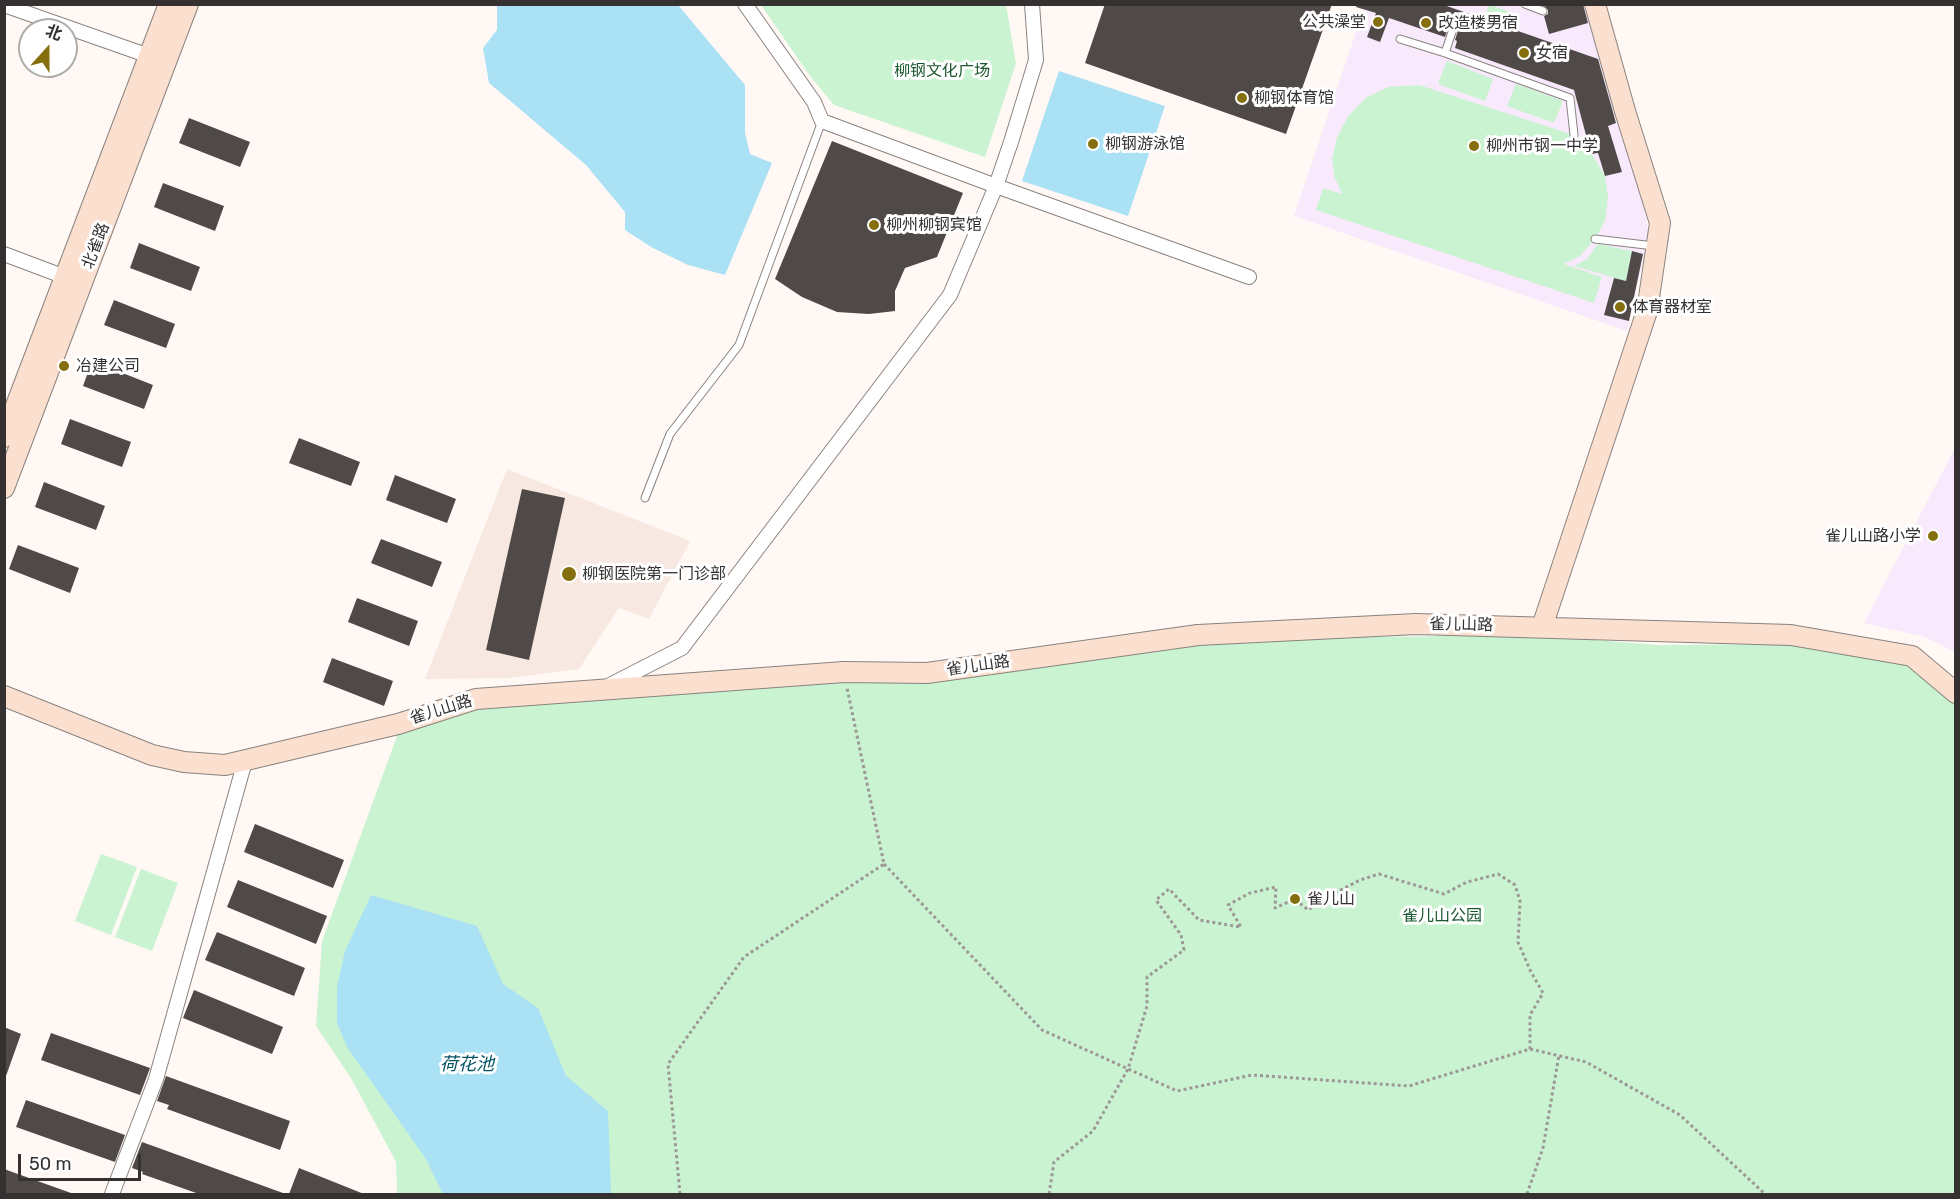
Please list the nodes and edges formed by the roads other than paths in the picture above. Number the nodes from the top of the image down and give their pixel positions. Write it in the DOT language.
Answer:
graph roads {
  1 [pos="168,4"];
  2 [pos="188,4"];
  3 [pos="745,4"];
  4 [pos="1032,4"];
  5 [pos="1525,4"];
  6 [pos="1595,4"];
  7 [pos="4,5"];
  8 [pos="1543,11"];
  9 [pos="1457,17"];
  10 [pos="1400,39"];
  11 [pos="1445,54"];
  12 [pos="149,56"];
  13 [pos="822,121"];
  14 [pos="1574,135"];
  15 [pos="996,186"];
  16 [pos="1596,239"];
  17 [pos="1656,246"];
  18 [pos="4,254"];
  19 [pos="65,277"];
  20 [pos="1249,278"];
  21 [pos="4,437"];
  22 [pos="4,488"];
  23 [pos="645,498"];
  24 [pos="1542,627"];
  25 [pos="601,690"];
  26 [pos="1956,693"];
  27 [pos="4,696"];
  28 [pos="245,761"];
  29 [pos="112,1194"];
  1 -- 12 [label="street, 北雀路"];
  2 -- 22 [label="street, 北雀路"];
  3 -- 13 [label="street"];
  4 -- 15 [label="street"];
  5 -- 8 [label="lane"];
  6 -- 17 [label="street"];
  7 -- 12 [label="street"];
  9 -- 11 [label="lane"];
  10 -- 11 [label="lane"];
  11 -- 14 [label="lane"];
  12 -- 19 [label="street, 北雀路"];
  13 -- 15 [label="street"];
  13 -- 23 [label="lane"];
  15 -- 20 [label="street"];
  15 -- 25 [label="street"];
  16 -- 17 [label="lane"];
  17 -- 24 [label="street"];
  18 -- 19 [label="street"];
  19 -- 21 [label="street, 北雀路"];
  24 -- 25 [label="street, 雀儿山路"];
  24 -- 26 [label="street, 雀儿山路"];
  25 -- 28 [label="street, 雀儿山路"];
  27 -- 28 [label="street, 雀儿山路"];
  28 -- 29 [label="street"];
}
